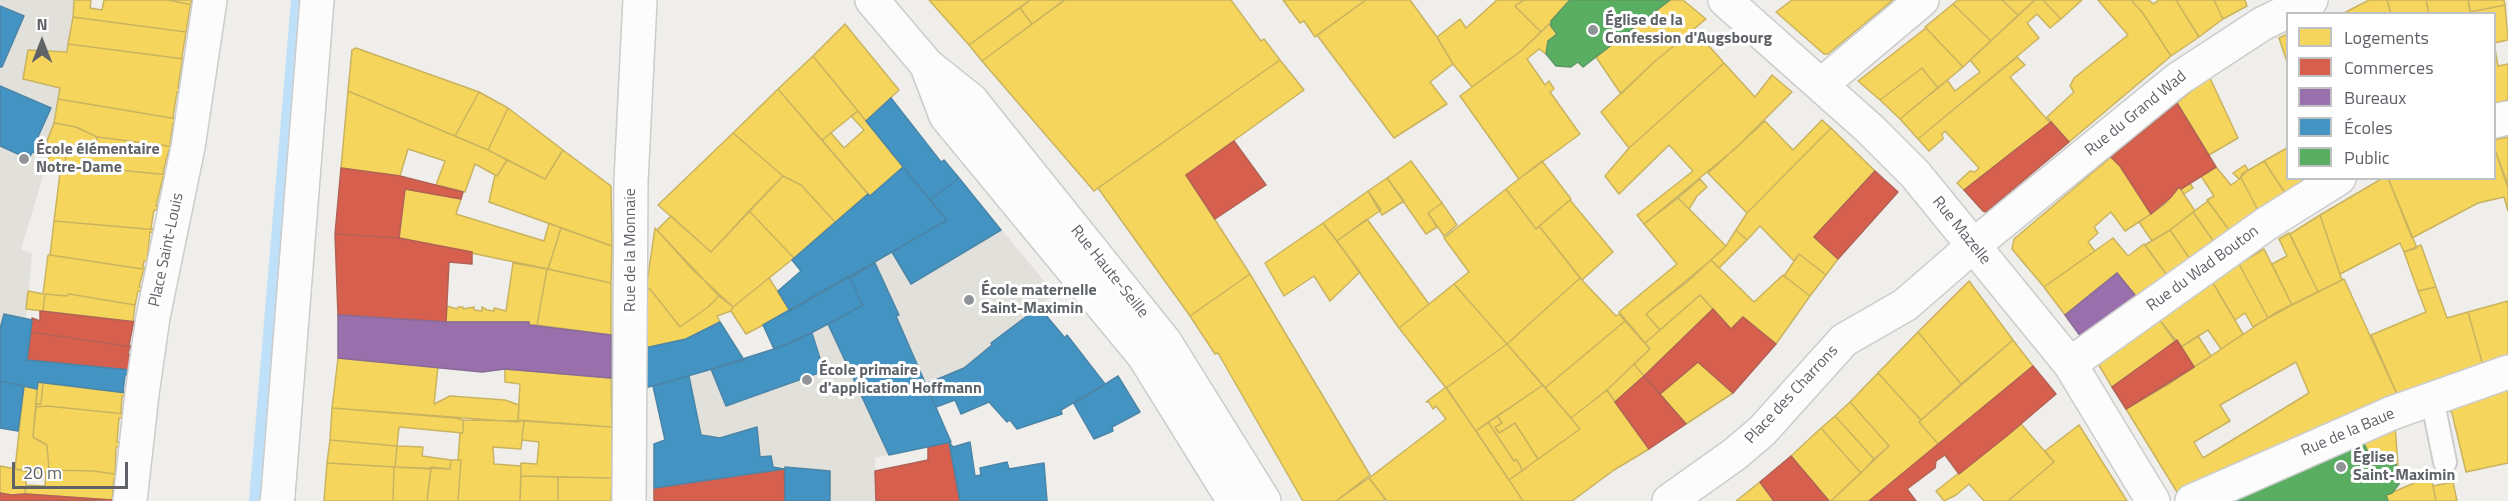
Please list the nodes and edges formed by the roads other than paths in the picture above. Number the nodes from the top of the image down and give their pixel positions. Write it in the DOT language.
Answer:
graph roads {
  1 [pos="210,0"];
  2 [pos="317,0"];
  3 [pos="640,0"];
  4 [pos="872,0"];
  5 [pos="1725,0"];
  6 [pos="1922,0"];
  7 [pos="2311,0"];
  8 [pos="2286,12"];
  9 [pos="2286,12"];
  10 [pos="927,64"];
  11 [pos="1821,85"];
  12 [pos="2336,180"];
  13 [pos="1973,246"];
  14 [pos="2070,364"];
  15 [pos="2508,372"];
  16 [pos="2432,398"];
  17 [pos="2445,462"];
  18 [pos="278,498"];
  19 [pos="130,501"];
  20 [pos="629,501"];
  21 [pos="1234,501"];
  22 [pos="1264,501"];
  23 [pos="1669,501"];
  24 [pos="2153,501"];
  25 [pos="2192,501"];
  1 -- 19 [label="street, Place Saint-Louis"];
  2 -- 18 [label="street"];
  3 -- 20 [label="street, Rue de la Monnaie"];
  4 -- 10 [label="street, Rue Haute-Seille"];
  5 -- 11 [label="street, Rue Mazelle"];
  6 -- 11 [label="street"];
  7 -- 8 [label="street, Rue du Grand Wad"];
  9 -- 13 [label="street, Rue du Grand Wad"];
  10 -- 21 [label="street, Rue Haute-Seille"];
  10 -- 22 [label="street, Rue Haute-Seille"];
  11 -- 13 [label="street, Rue Mazelle"];
  12 -- 14 [label="street, Rue du Wad Bouton"];
  13 -- 14 [label="street, Rue Mazelle"];
  13 -- 23 [label="street, Place des Charrons"];
  14 -- 24 [label="street, Rue Mazelle"];
  15 -- 16 [label="street, Rue de la Baue"];
  16 -- 17 [label="lane"];
  16 -- 25 [label="street, Rue de la Baue"];
}
